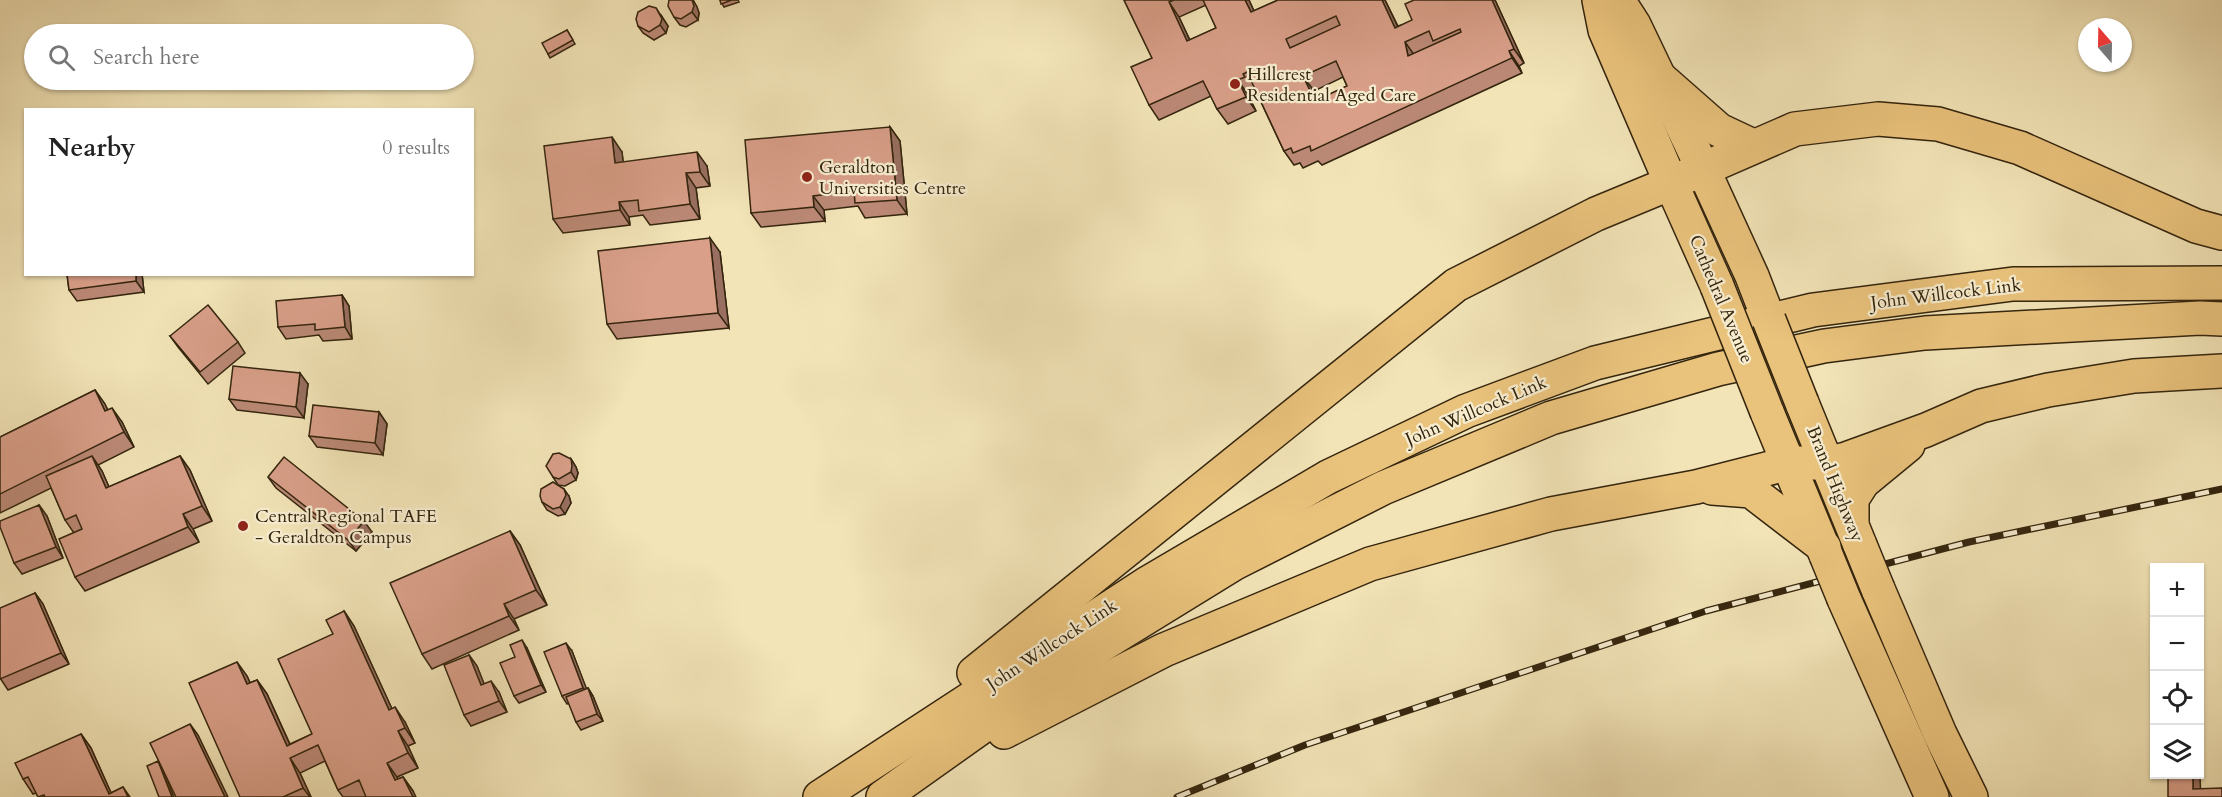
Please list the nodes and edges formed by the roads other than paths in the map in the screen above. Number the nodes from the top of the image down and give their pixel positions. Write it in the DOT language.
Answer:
graph roads {
  1 [pos="1599,0"];
  2 [pos="1618,0"];
  3 [pos="1660,79"];
  4 [pos="1652,138"];
  5 [pos="1753,146"];
  6 [pos="1703,169"];
  7 [pos="1671,183"];
  8 [pos="1596,214"];
  9 [pos="2222,233"];
  10 [pos="2222,283"];
  11 [pos="2222,319"];
  12 [pos="2222,370"];
  13 [pos="1926,430"];
  14 [pos="1790,463"];
  15 [pos="1828,463"];
  16 [pos="1696,487"];
  17 [pos="1856,535"];
  18 [pos="1825,551"];
  19 [pos="809,797"];
  20 [pos="820,797"];
  21 [pos="883,797"];
  22 [pos="894,797"];
  23 [pos="1932,797"];
  24 [pos="1971,797"];
  1 -- 4 [label="main road, Cathedral Avenue"];
  2 -- 3 [label="main road"];
  3 -- 5 [label="main road"];
  3 -- 6 [label="main road"];
  4 -- 7 [label="main road, Cathedral Avenue"];
  4 -- 8 [label="main road"];
  5 -- 6 [label="main road"];
  5 -- 9 [label="main road"];
  6 -- 7 [label="main road"];
  6 -- 15 [label="main road, Brand Highway, bridge"];
  7 -- 8 [label="main road"];
  7 -- 14 [label="main road, Cathedral Avenue, bridge"];
  8 -- 19 [label="main road"];
  10 -- 20 [label="main road, John Willcock Link"];
  11 -- 21 [label="main road, John Willcock Link"];
  12 -- 13 [label="main road"];
  13 -- 15 [label="main road"];
  13 -- 17 [label="main road"];
  14 -- 15 [label="main road"];
  14 -- 16 [label="main road"];
  14 -- 18 [label="main road, Cathedral Avenue"];
  15 -- 17 [label="main road, Brand Highway"];
  16 -- 18 [label="main road"];
  16 -- 22 [label="main road"];
  17 -- 24 [label="main road, Brand Highway, bridge"];
  18 -- 23 [label="main road, Cathedral Avenue, bridge"];
}
